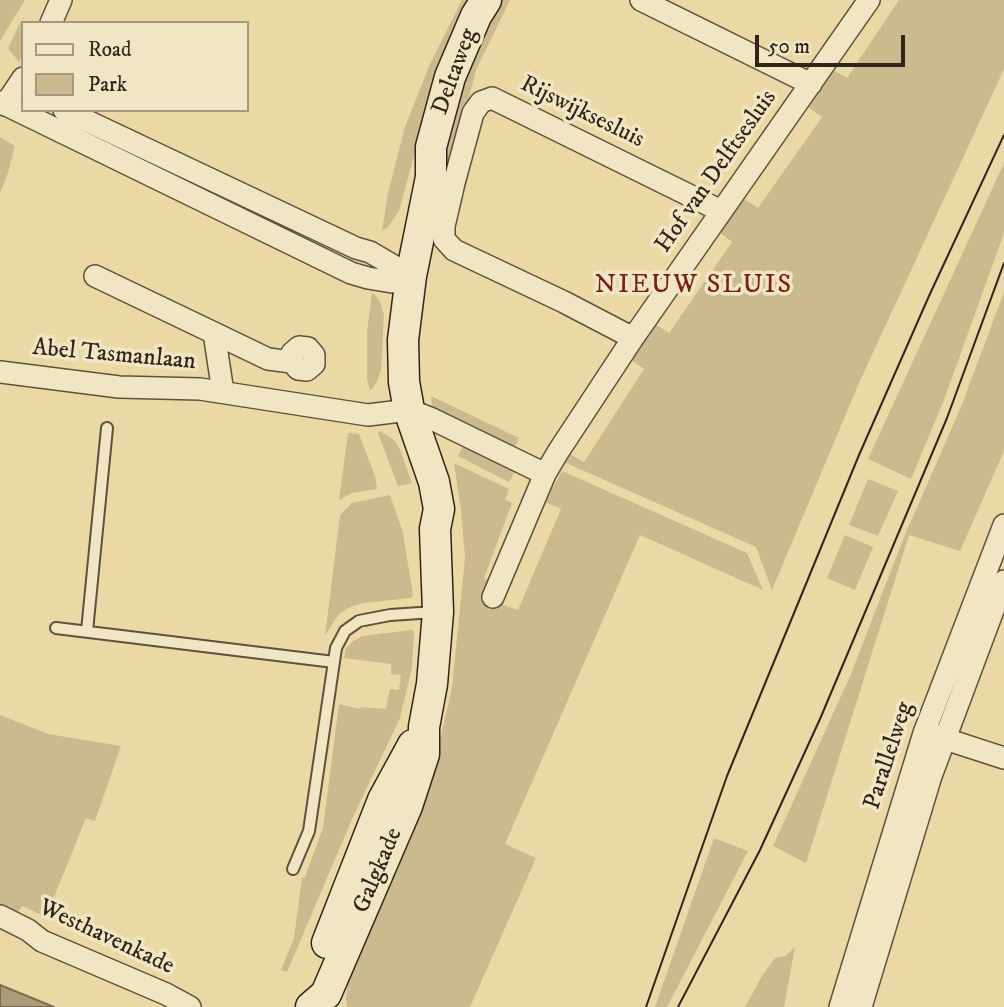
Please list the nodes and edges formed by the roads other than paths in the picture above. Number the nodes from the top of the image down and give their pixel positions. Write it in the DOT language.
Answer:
graph roads {
  1 [pos="61,0"];
  2 [pos="486,0"];
  3 [pos="641,0"];
  4 [pos="869,0"];
  5 [pos="52,21"];
  6 [pos="811,84"];
  7 [pos="50,112"];
  8 [pos="68,112"];
  9 [pos="721,211"];
  10 [pos="399,274"];
  11 [pos="95,276"];
  12 [pos="214,333"];
  13 [pos="633,338"];
  14 [pos="292,362"];
  15 [pos="0,372"];
  16 [pos="223,392"];
  17 [pos="402,411"];
  18 [pos="107,428"];
  19 [pos="545,474"];
  20 [pos="1003,533"];
  21 [pos="1004,581"];
  22 [pos="493,597"];
  23 [pos="438,612"];
  24 [pos="56,628"];
  25 [pos="87,631"];
  26 [pos="334,662"];
  27 [pos="424,727"];
  28 [pos="934,736"];
  29 [pos="1004,758"];
  30 [pos="293,869"];
  31 [pos="0,916"];
  32 [pos="190,1007"];
  33 [pos="302,1007"];
  34 [pos="311,1007"];
  35 [pos="840,1007"];
  36 [pos="862,1007"];
  1 -- 5 [label="street"];
  2 -- 10 [label="main road, Deltaweg"];
  3 -- 6 [label="street"];
  4 -- 6 [label="street, Hof van Delftsesluis"];
  6 -- 9 [label="street, Hof van Delftsesluis"];
  7 -- 10 [label="street"];
  8 -- 10 [label="street"];
  9 -- 13 [label="street, Hof van Delftsesluis"];
  9 -- 13 [label="street, Rijswijksesluis"];
  10 -- 17 [label="main road, Galgkade"];
  11 -- 12 [label="street, Abel Tasmanlaan"];
  12 -- 14 [label="street, Abel Tasmanlaan"];
  12 -- 16 [label="street, Abel Tasmanlaan"];
  13 -- 19 [label="street, Hof van Delftsesluis"];
  15 -- 16 [label="street, Abel Tasmanlaan"];
  16 -- 17 [label="street, Abel Tasmanlaan"];
  17 -- 19 [label="street"];
  17 -- 23 [label="main road, Galgkade"];
  18 -- 25 [label="lane"];
  19 -- 22 [label="street, Hof van Delftsesluis"];
  20 -- 28 [label="street, Parallelweg"];
  21 -- 28 [label="street, Parallelweg"];
  23 -- 26 [label="lane"];
  23 -- 27 [label="main road, Galgkade"];
  24 -- 25 [label="lane"];
  25 -- 26 [label="lane"];
  26 -- 30 [label="lane"];
  27 -- 33 [label="main road, Galgkade"];
  27 -- 34 [label="main road, Galgkade"];
  28 -- 29 [label="street"];
  28 -- 35 [label="street, Parallelweg"];
  28 -- 36 [label="street, Parallelweg"];
  31 -- 32 [label="street, Westhavenkade"];
}
